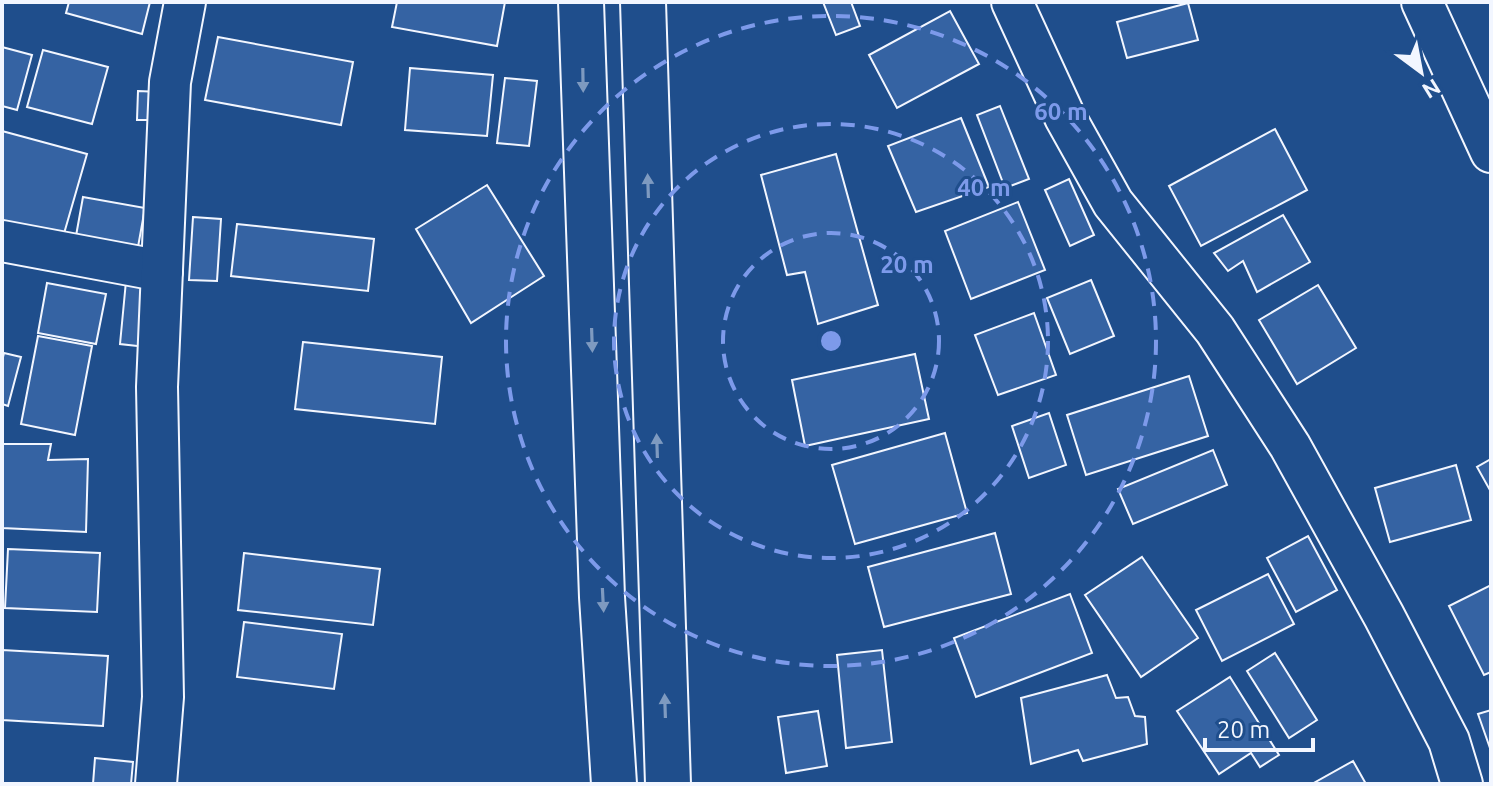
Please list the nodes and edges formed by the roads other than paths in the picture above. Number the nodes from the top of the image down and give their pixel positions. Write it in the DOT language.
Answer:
graph roads {
  1 [pos="185,2"];
  2 [pos="581,2"];
  3 [pos="643,2"];
  4 [pos="1012,2"];
  5 [pos="1422,2"];
  6 [pos="1491,152"];
  7 [pos="2,241"];
  8 [pos="162,271"];
  9 [pos="156,784"];
  10 [pos="614,784"];
  11 [pos="668,784"];
  12 [pos="1462,784"];
  1 -- 8 [label="street"];
  2 -- 10 [label="highway, one-way"];
  11 -- 3 [label="highway, one-way"];
  4 -- 12 [label="street"];
  5 -- 6 [label="street"];
  7 -- 8 [label="street"];
  8 -- 9 [label="street"];
}
